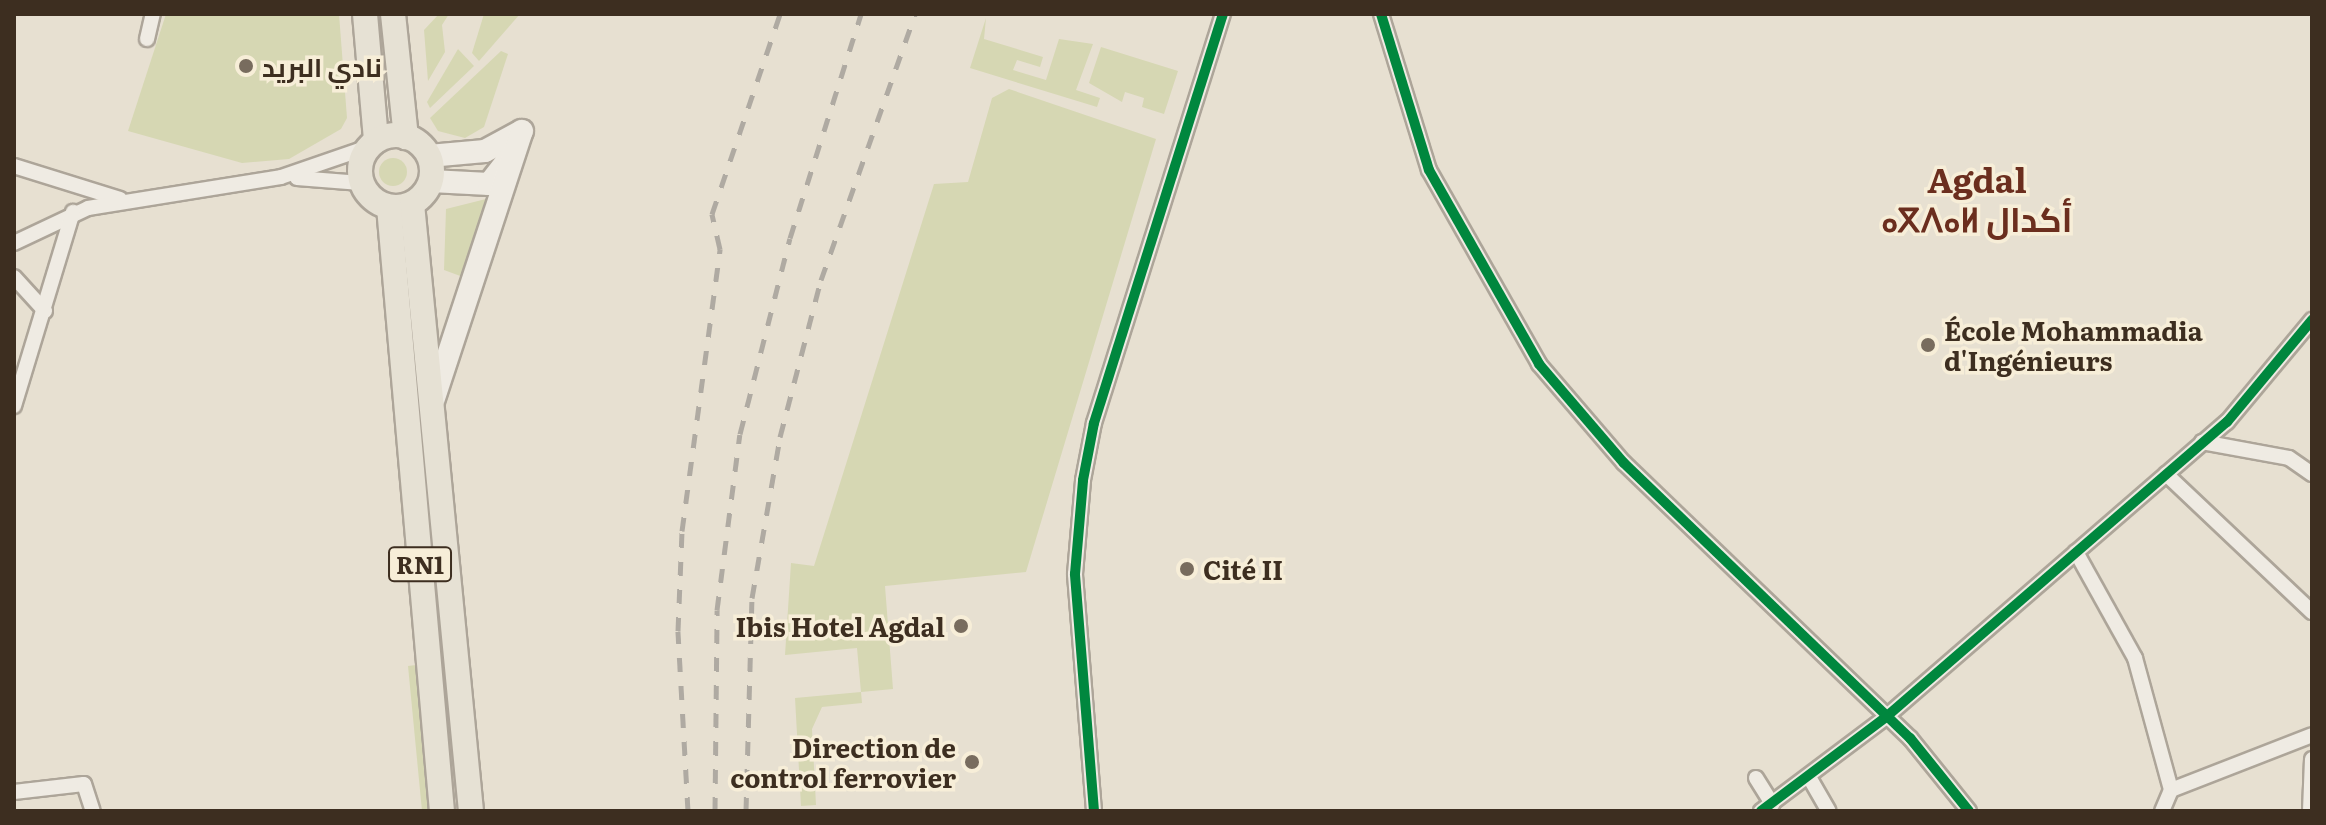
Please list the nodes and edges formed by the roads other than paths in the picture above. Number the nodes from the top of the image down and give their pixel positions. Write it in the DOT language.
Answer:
graph roads {
  1 [pos="365,14"];
  2 [pos="393,14"];
  3 [pos="1223,14"];
  4 [pos="1381,14"];
  5 [pos="148,15"];
  6 [pos="147,39"];
  7 [pos="522,131"];
  8 [pos="406,137"];
  9 [pos="372,144"];
  10 [pos="429,156"];
  11 [pos="14,166"];
  12 [pos="281,177"];
  13 [pos="431,181"];
  14 [pos="361,183"];
  15 [pos="120,199"];
  16 [pos="400,206"];
  17 [pos="73,212"];
  18 [pos="14,243"];
  19 [pos="14,277"];
  20 [pos="45,311"];
  21 [pos="2312,320"];
  22 [pos="434,398"];
  23 [pos="14,406"];
  24 [pos="2202,442"];
  25 [pos="2166,474"];
  26 [pos="2312,474"];
  27 [pos="2076,552"];
  28 [pos="2312,612"];
  29 [pos="1886,717"];
  30 [pos="2312,735"];
  31 [pos="2312,759"];
  32 [pos="1809,777"];
  33 [pos="1756,778"];
  34 [pos="2171,790"];
  35 [pos="14,792"];
  36 [pos="1766,807"];
  37 [pos="93,811"];
  38 [pos="442,811"];
  39 [pos="471,811"];
  40 [pos="1094,811"];
  41 [pos="1829,811"];
  42 [pos="1969,811"];
  43 [pos="2162,811"];
  44 [pos="2310,811"];
  1 -- 9 [label="main road"];
  2 -- 8 [label="main road"];
  3 -- 40 [label="street"];
  4 -- 29 [label="street"];
  5 -- 6 [label="street"];
  7 -- 10 [label="street"];
  7 -- 13 [label="street"];
  7 -- 22 [label="street"];
  8 -- 9 [label="main road"];
  8 -- 10 [label="main road"];
  9 -- 12 [label="street"];
  9 -- 14 [label="main road"];
  10 -- 13 [label="main road"];
  11 -- 15 [label="street"];
  12 -- 14 [label="street"];
  12 -- 15 [label="street"];
  13 -- 16 [label="main road"];
  14 -- 16 [label="main road"];
  15 -- 17 [label="street"];
  16 -- 22 [label="main road, RN1"];
  16 -- 38 [label="main road, RN1"];
  17 -- 18 [label="street"];
  17 -- 20 [label="street"];
  19 -- 20 [label="street"];
  20 -- 23 [label="street"];
  21 -- 24 [label="street"];
  22 -- 39 [label="main road, RN1"];
  24 -- 25 [label="street"];
  24 -- 26 [label="street"];
  25 -- 27 [label="street"];
  25 -- 28 [label="street"];
  27 -- 29 [label="street"];
  27 -- 34 [label="street"];
  29 -- 32 [label="street"];
  29 -- 42 [label="street"];
  30 -- 34 [label="street"];
  31 -- 44 [label="street"];
  32 -- 36 [label="street"];
  32 -- 41 [label="street"];
  33 -- 36 [label="street"];
  34 -- 43 [label="street"];
  35 -- 37 [label="street"];
}
